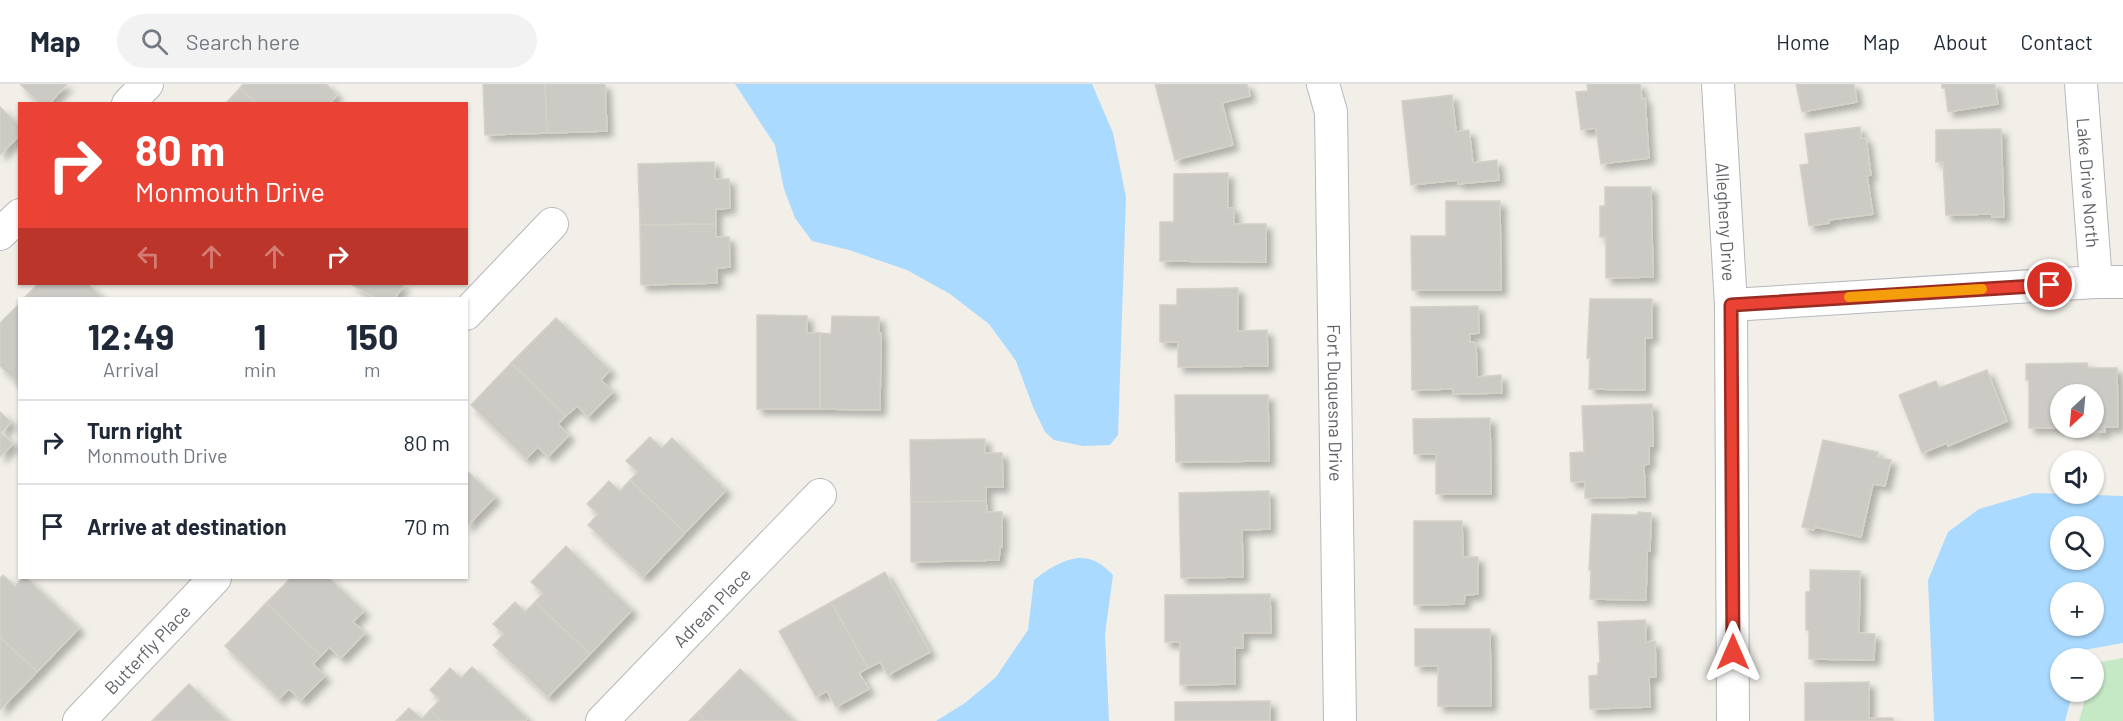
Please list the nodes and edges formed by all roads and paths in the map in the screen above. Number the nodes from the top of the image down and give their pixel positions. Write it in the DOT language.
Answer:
graph roads {
  1 [pos="147,84"];
  2 [pos="1323,84"];
  3 [pos="1718,84"];
  4 [pos="2081,84"];
  5 [pos="130,102"];
  6 [pos="18,217"];
  7 [pos="552,224"];
  8 [pos="0,234"];
  9 [pos="2109,282"];
  10 [pos="1731,305"];
  11 [pos="468,312"];
  12 [pos="820,495"];
  13 [pos="214,579"];
  14 [pos="79,721"];
  15 [pos="602,721"];
  16 [pos="1340,721"];
  17 [pos="1733,721"];
  1 -- 5 [label="street"];
  2 -- 16 [label="street, Fort Duquesna Drive"];
  3 -- 10 [label="street, Allegheny Drive"];
  4 -- 9 [label="street, Lake Drive North"];
  6 -- 8 [label="street"];
  7 -- 11 [label="street"];
  9 -- 10 [label="street"];
  10 -- 17 [label="street, Allegheny Drive"];
  12 -- 15 [label="street, Adrean Place"];
  13 -- 14 [label="street, Butterfly Place"];
}
